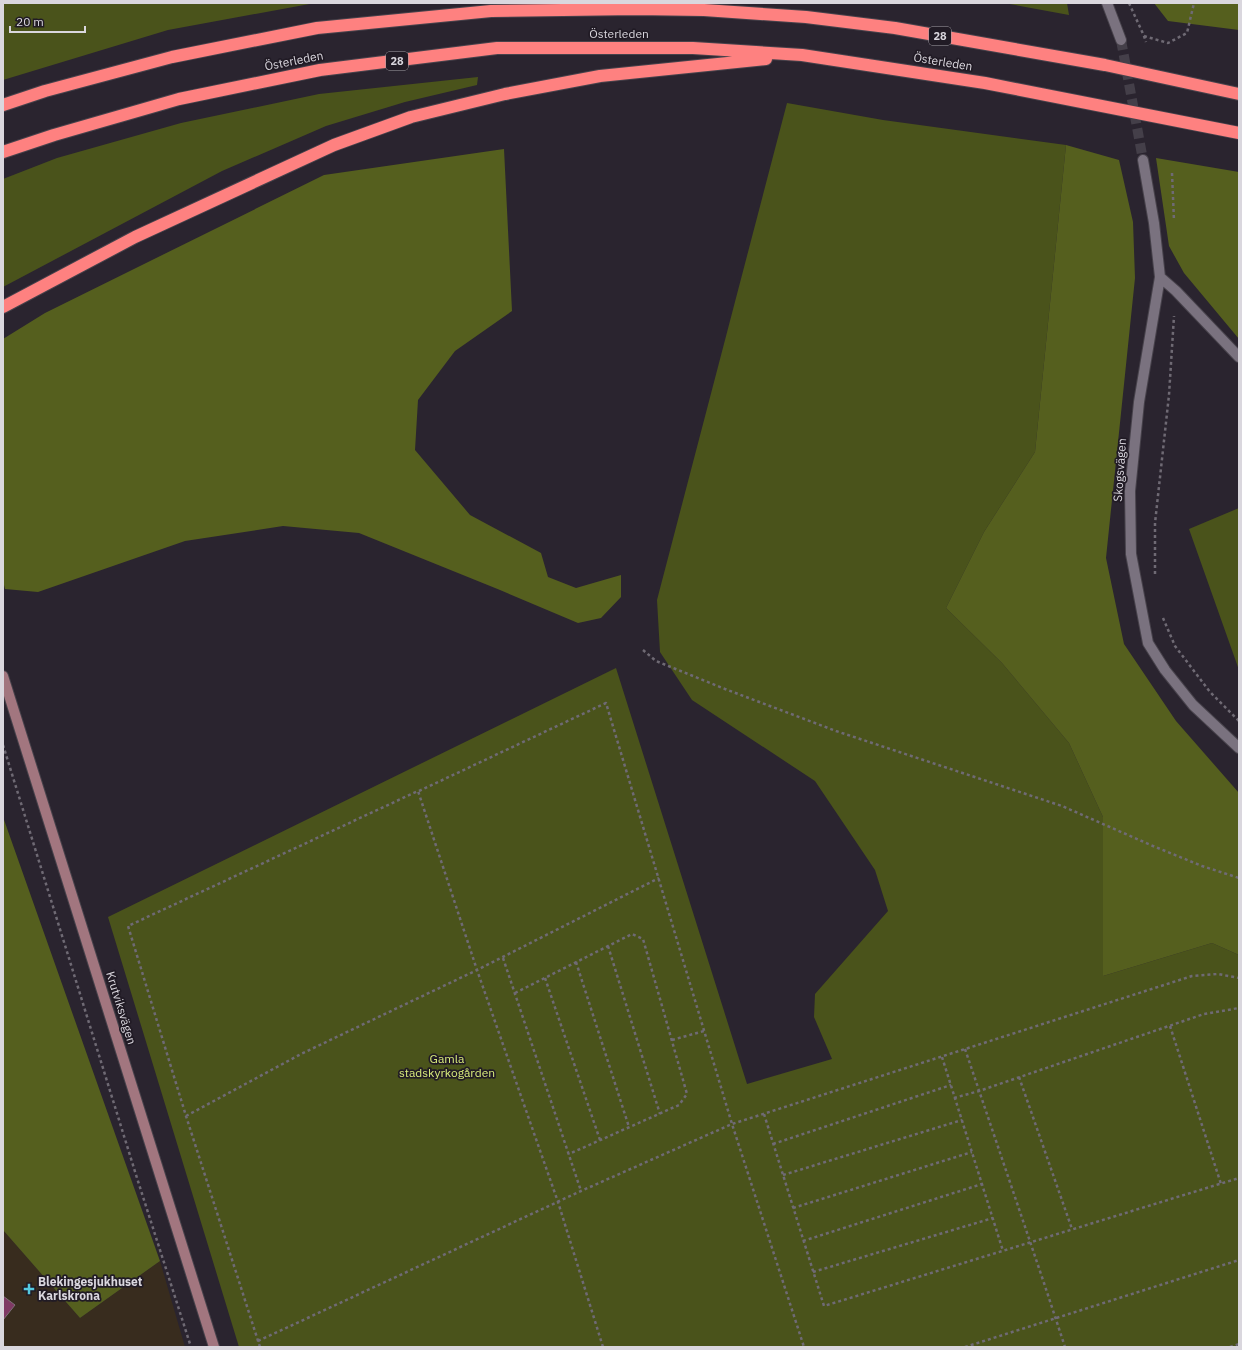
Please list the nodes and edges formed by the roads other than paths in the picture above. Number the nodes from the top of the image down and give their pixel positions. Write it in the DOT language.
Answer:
graph roads {
  1 [pos="610,3"];
  2 [pos="1107,3"];
  3 [pos="636,9"];
  4 [pos="1121,40"];
  5 [pos="802,55"];
  6 [pos="1239,94"];
  7 [pos="3,105"];
  8 [pos="1239,133"];
  9 [pos="3,152"];
  10 [pos="1143,160"];
  11 [pos="1160,278"];
  12 [pos="3,307"];
  13 [pos="1239,357"];
  14 [pos="3,676"];
  15 [pos="1239,748"];
  16 [pos="214,1347"];
  1 -- 3 [label="highway"];
  2 -- 4 [label="street"];
  3 -- 6 [label="highway, Österleden / 28"];
  3 -- 7 [label="highway, Österleden / 28"];
  5 -- 8 [label="highway, Österleden / 28"];
  5 -- 9 [label="highway, Österleden / 28"];
  5 -- 12 [label="highway"];
  10 -- 11 [label="street, Skogsvägen"];
  11 -- 13 [label="street"];
  11 -- 15 [label="street, Skogsvägen"];
  14 -- 16 [label="street, Krutviksvägen"];
}
